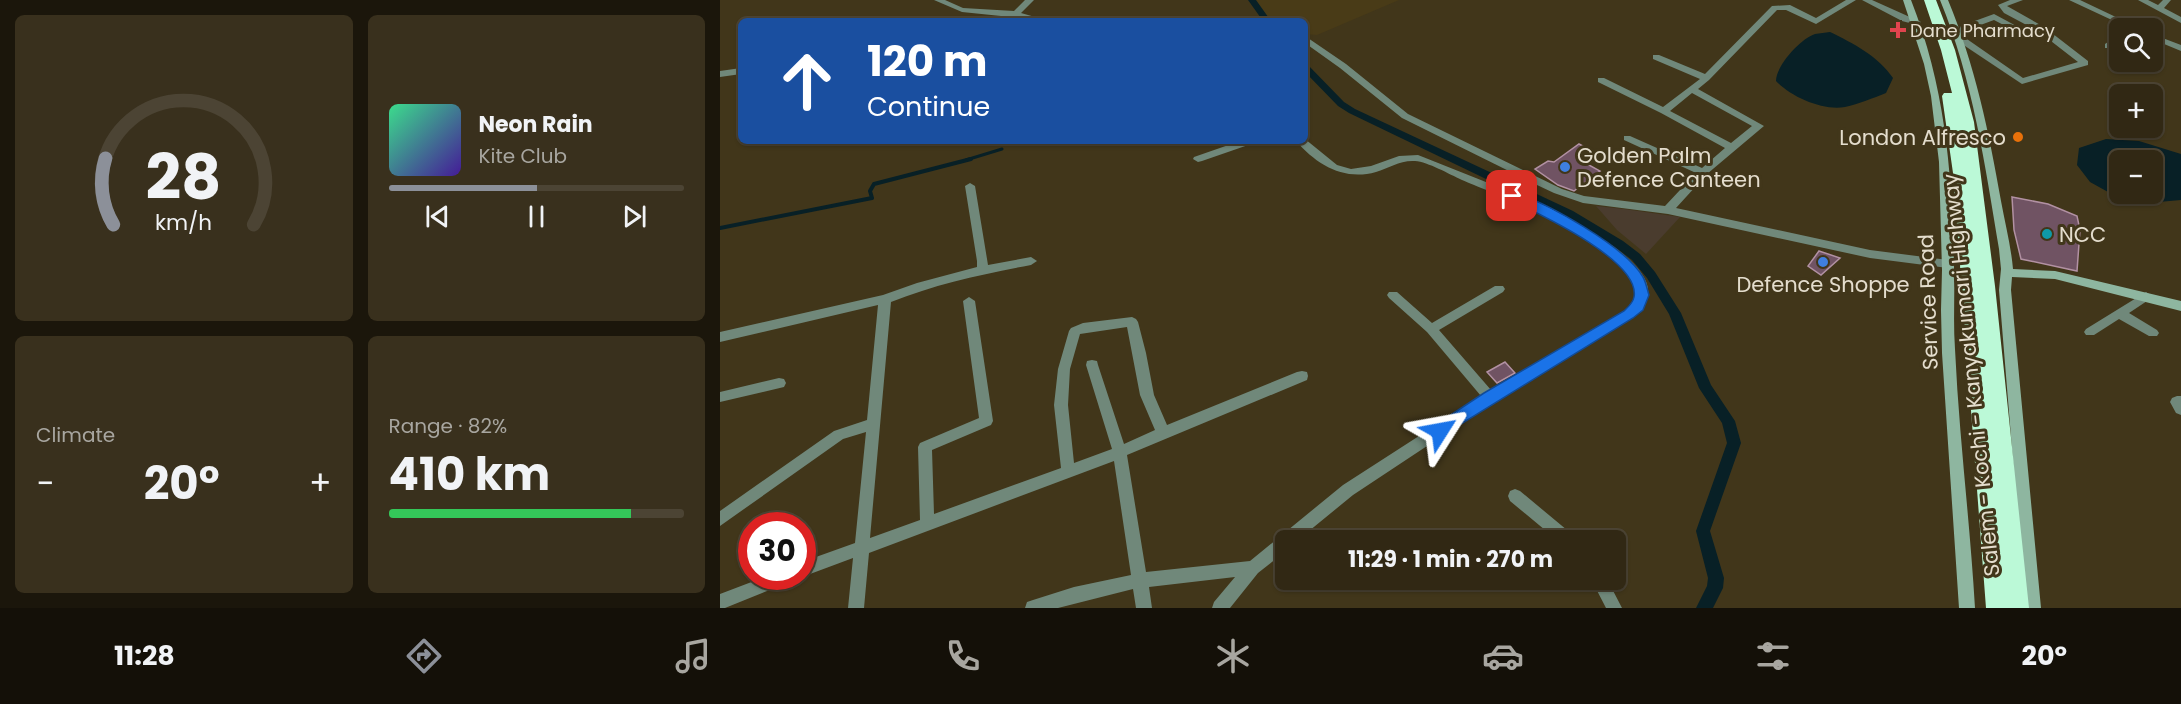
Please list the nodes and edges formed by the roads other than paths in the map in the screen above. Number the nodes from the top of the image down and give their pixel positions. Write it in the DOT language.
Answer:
graph roads {
  1 [pos="938,0"];
  2 [pos="1029,0"];
  3 [pos="1852,0"];
  4 [pos="1866,0"];
  5 [pos="1907,0"];
  6 [pos="1920,0"];
  7 [pos="1930,0"];
  8 [pos="1944,0"];
  9 [pos="2019,0"];
  10 [pos="2073,0"];
  11 [pos="2142,0"];
  12 [pos="2167,0"];
  13 [pos="2158,9"];
  14 [pos="2007,11"];
  15 [pos="1003,14"];
  16 [pos="1016,15"];
  17 [pos="1994,17"];
  18 [pos="993,18"];
  19 [pos="1030,18"];
  20 [pos="2112,18"];
  21 [pos="2181,20"];
  22 [pos="1917,22"];
  23 [pos="2018,29"];
  24 [pos="1959,38"];
  25 [pos="1308,41"];
  26 [pos="2163,41"];
  27 [pos="2181,48"];
  28 [pos="1656,57"];
  29 [pos="738,71"];
  30 [pos="720,74"];
  31 [pos="1706,78"];
  32 [pos="1601,80"];
  33 [pos="1691,89"];
  34 [pos="1664,111"];
  35 [pos="1627,138"];
  36 [pos="1241,144"];
  37 [pos="1304,144"];
  38 [pos="1732,148"];
  39 [pos="1198,159"];
  40 [pos="1702,172"];
  41 [pos="1536,181"];
  42 [pos="970,186"];
  43 [pos="1512,196"];
  44 [pos="1668,210"];
  45 [pos="1031,261"];
  46 [pos="1948,264"];
  47 [pos="982,270"];
  48 [pos="2009,273"];
  49 [pos="1499,289"];
  50 [pos="1394,295"];
  51 [pos="2146,296"];
  52 [pos="885,299"];
  53 [pos="969,301"];
  54 [pos="2181,306"];
  55 [pos="2119,313"];
  56 [pos="1431,329"];
  57 [pos="2090,332"];
  58 [pos="2153,333"];
  59 [pos="720,338"];
  60 [pos="1092,365"];
  61 [pos="1302,376"];
  62 [pos="779,383"];
  63 [pos="720,397"];
  64 [pos="1490,397"];
  65 [pos="2181,402"];
  66 [pos="2181,410"];
  67 [pos="873,424"];
  68 [pos="1162,434"];
  69 [pos="1120,453"];
  70 [pos="1068,471"];
  71 [pos="1515,496"];
  72 [pos="720,519"];
  73 [pos="927,524"];
  74 [pos="1299,530"];
  75 [pos="1556,530"];
  76 [pos="861,549"];
  77 [pos="1275,550"];
  78 [pos="816,565"];
  79 [pos="1253,568"];
  80 [pos="1141,580"];
  81 [pos="751,590"];
  82 [pos="1605,590"];
  83 [pos="720,602"];
  84 [pos="856,608"];
  85 [pos="1034,608"];
  86 [pos="1144,608"];
  87 [pos="1220,608"];
  88 [pos="1614,608"];
  89 [pos="1967,608"];
  90 [pos="1998,608"];
  91 [pos="2017,608"];
  92 [pos="2033,608"];
  1 -- 15 [label="street"];
  2 -- 16 [label="street"];
  3 -- 31 [label="street"];
  4 -- 22 [label="street"];
  5 -- 22 [label="street, Service Road"];
  6 -- 90 [label="highway, Salem - Kochi - Kanyakumari Highway"];
  7 -- 91 [label="highway, Salem - Kochi - Kanyakumari Highway"];
  8 -- 24 [label="street"];
  9 -- 14 [label="street"];
  10 -- 20 [label="street"];
  11 -- 13 [label="street"];
  12 -- 13 [label="street"];
  13 -- 21 [label="street"];
  14 -- 17 [label="street"];
  14 -- 24 [label="street"];
  15 -- 16 [label="street"];
  15 -- 18 [label="street"];
  16 -- 19 [label="street"];
  17 -- 23 [label="street"];
  17 -- 24 [label="street"];
  22 -- 46 [label="street, Service Road"];
  24 -- 48 [label="street"];
  25 -- 41 [label="street"];
  26 -- 27 [label="street"];
  28 -- 31 [label="street"];
  29 -- 30 [label="street"];
  31 -- 33 [label="street"];
  32 -- 34 [label="street"];
  33 -- 34 [label="street"];
  33 -- 38 [label="street"];
  34 -- 38 [label="street"];
  35 -- 40 [label="street"];
  36 -- 39 [label="street"];
  37 -- 43 [label="street"];
  38 -- 40 [label="street"];
  40 -- 44 [label="street"];
  41 -- 43 [label="street"];
  41 -- 44 [label="street"];
  42 -- 47 [label="street"];
  43 -- 64 [label="street"];
  44 -- 46 [label="street"];
  45 -- 47 [label="street"];
  46 -- 89 [label="street, Service Road"];
  47 -- 52 [label="street"];
  48 -- 51 [label="street"];
  48 -- 92 [label="street"];
  49 -- 56 [label="street"];
  50 -- 56 [label="street"];
  51 -- 54 [label="street"];
  51 -- 55 [label="street"];
  52 -- 59 [label="street"];
  52 -- 67 [label="street"];
  53 -- 73 [label="street"];
  55 -- 57 [label="street"];
  55 -- 58 [label="street"];
  56 -- 64 [label="street"];
  60 -- 69 [label="street"];
  61 -- 68 [label="street"];
  62 -- 63 [label="street"];
  64 -- 74 [label="street"];
  65 -- 66 [label="street"];
  67 -- 72 [label="street"];
  67 -- 76 [label="street"];
  68 -- 69 [label="street"];
  68 -- 70 [label="street"];
  69 -- 70 [label="street"];
  69 -- 80 [label="street"];
  70 -- 73 [label="street"];
  71 -- 75 [label="street"];
  73 -- 76 [label="street"];
  76 -- 78 [label="street"];
  76 -- 84 [label="street"];
  77 -- 79 [label="street"];
  79 -- 80 [label="street"];
  79 -- 87 [label="street"];
  80 -- 85 [label="street"];
  80 -- 86 [label="street"];
  81 -- 83 [label="street"];
  82 -- 88 [label="street"];
}
